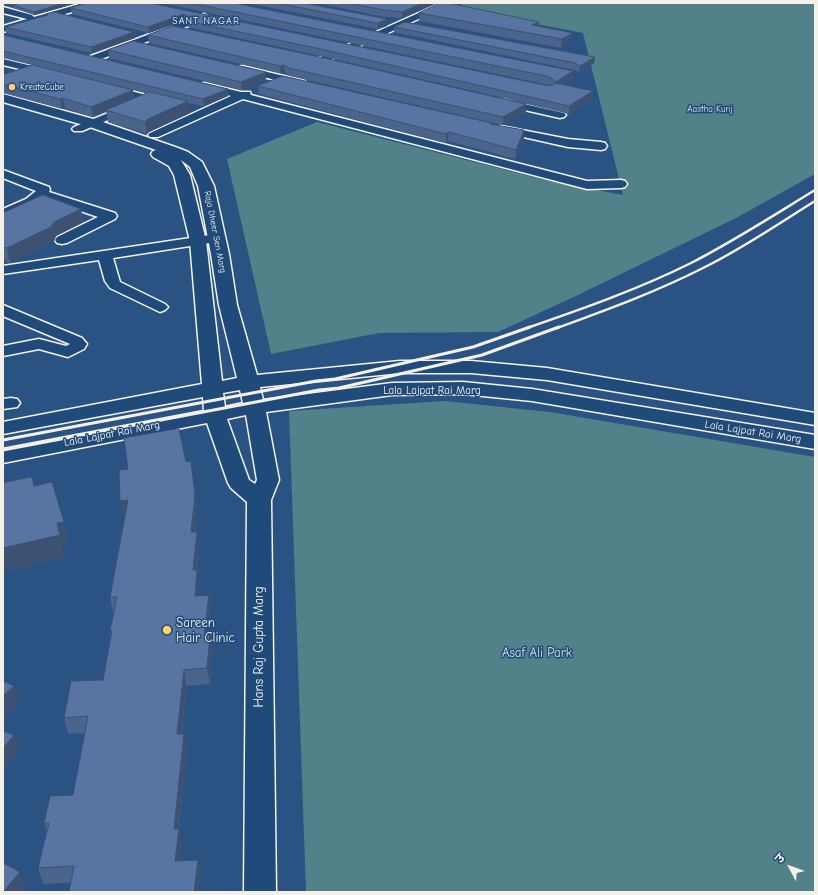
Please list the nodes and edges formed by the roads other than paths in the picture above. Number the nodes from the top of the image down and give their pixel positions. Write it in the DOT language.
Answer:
graph roads {
  1 [pos="94,3"];
  2 [pos="427,4"];
  3 [pos="444,5"];
  4 [pos="3,10"];
  5 [pos="55,14"];
  6 [pos="188,14"];
  7 [pos="29,17"];
  8 [pos="77,20"];
  9 [pos="384,21"];
  10 [pos="404,23"];
  11 [pos="5,25"];
  12 [pos="420,26"];
  13 [pos="173,29"];
  14 [pos="364,31"];
  15 [pos="189,32"];
  16 [pos="379,34"];
  17 [pos="395,37"];
  18 [pos="334,44"];
  19 [pos="350,47"];
  20 [pos="365,50"];
  21 [pos="305,57"];
  22 [pos="321,60"];
  23 [pos="3,62"];
  24 [pos="336,64"];
  25 [pos="235,68"];
  26 [pos="83,69"];
  27 [pos="62,77"];
  28 [pos="281,78"];
  29 [pos="192,83"];
  30 [pos="312,85"];
  31 [pos="97,86"];
  32 [pos="243,95"];
  33 [pos="3,98"];
  34 [pos="149,99"];
  35 [pos="491,99"];
  36 [pos="170,104"];
  37 [pos="3,105"];
  38 [pos="191,109"];
  39 [pos="205,112"];
  40 [pos="560,116"];
  41 [pos="85,126"];
  42 [pos="491,126"];
  43 [pos="154,135"];
  44 [pos="601,146"];
  45 [pos="3,174"];
  46 [pos="621,184"];
  47 [pos="41,194"];
  48 [pos="3,214"];
  49 [pos="217,238"];
  50 [pos="62,240"];
  51 [pos="198,241"];
  52 [pos="105,254"];
  53 [pos="3,270"];
  54 [pos="160,307"];
  55 [pos="3,310"];
  56 [pos="3,351"];
  57 [pos="248,382"];
  58 [pos="212,388"];
  59 [pos="255,407"];
  60 [pos="215,414"];
  61 [pos="815,419"];
  62 [pos="3,428"];
  63 [pos="815,442"];
  64 [pos="3,456"];
  65 [pos="259,500"];
  66 [pos="260,892"];
  1 -- 5 [label="street"];
  2 -- 3 [label="street"];
  3 -- 10 [label="street"];
  4 -- 7 [label="street"];
  5 -- 8 [label="street"];
  5 -- 11 [label="street"];
  6 -- 13 [label="street"];
  9 -- 10 [label="street"];
  10 -- 12 [label="street"];
  10 -- 16 [label="street"];
  13 -- 15 [label="street"];
  13 -- 26 [label="street"];
  14 -- 16 [label="street"];
  16 -- 17 [label="street"];
  16 -- 19 [label="street"];
  18 -- 19 [label="street"];
  19 -- 20 [label="street"];
  19 -- 22 [label="street"];
  21 -- 22 [label="street"];
  22 -- 24 [label="street"];
  22 -- 28 [label="street"];
  23 -- 27 [label="street"];
  25 -- 28 [label="street"];
  28 -- 30 [label="street"];
  28 -- 32 [label="street"];
  29 -- 32 [label="street"];
  31 -- 34 [label="street"];
  32 -- 39 [label="street"];
  32 -- 46 [label="street"];
  33 -- 41 [label="street, Raja Dheer Sen Marg"];
  34 -- 36 [label="street"];
  34 -- 41 [label="street"];
  35 -- 40 [label="street"];
  37 -- 41 [label="street, Raja Dheer Sen Marg"];
  38 -- 39 [label="street"];
  39 -- 43 [label="street"];
  41 -- 49 [label="street, Raja Dheer Sen Marg"];
  41 -- 51 [label="street, Raja Dheer Sen Marg"];
  42 -- 44 [label="street"];
  45 -- 47 [label="street"];
  47 -- 48 [label="street"];
  47 -- 50 [label="street"];
  49 -- 51 [label="street"];
  49 -- 57 [label="street, Raja Dheer Sen Marg"];
  51 -- 52 [label="street"];
  51 -- 58 [label="street, Raja Dheer Sen Marg"];
  52 -- 53 [label="street"];
  52 -- 54 [label="street"];
  55 -- 56 [label="street"];
  57 -- 58 [label="street, Lala Lajpat Rai Marg"];
  57 -- 59 [label="street, Raja Dheer Sen Marg"];
  57 -- 61 [label="street, Lala Lajpat Rai Marg"];
  58 -- 60 [label="street, Raja Dheer Sen Marg"];
  58 -- 62 [label="street, Lala Lajpat Rai Marg"];
  59 -- 60 [label="street, Lala Lajpat Rai Marg"];
  59 -- 63 [label="street, Lala Lajpat Rai Marg"];
  59 -- 65 [label="street, Raja Dheer Sen Marg"];
  60 -- 64 [label="street, Lala Lajpat Rai Marg"];
  60 -- 65 [label="street"];
  65 -- 66 [label="street, Hans Raj Gupta Marg"];
}
